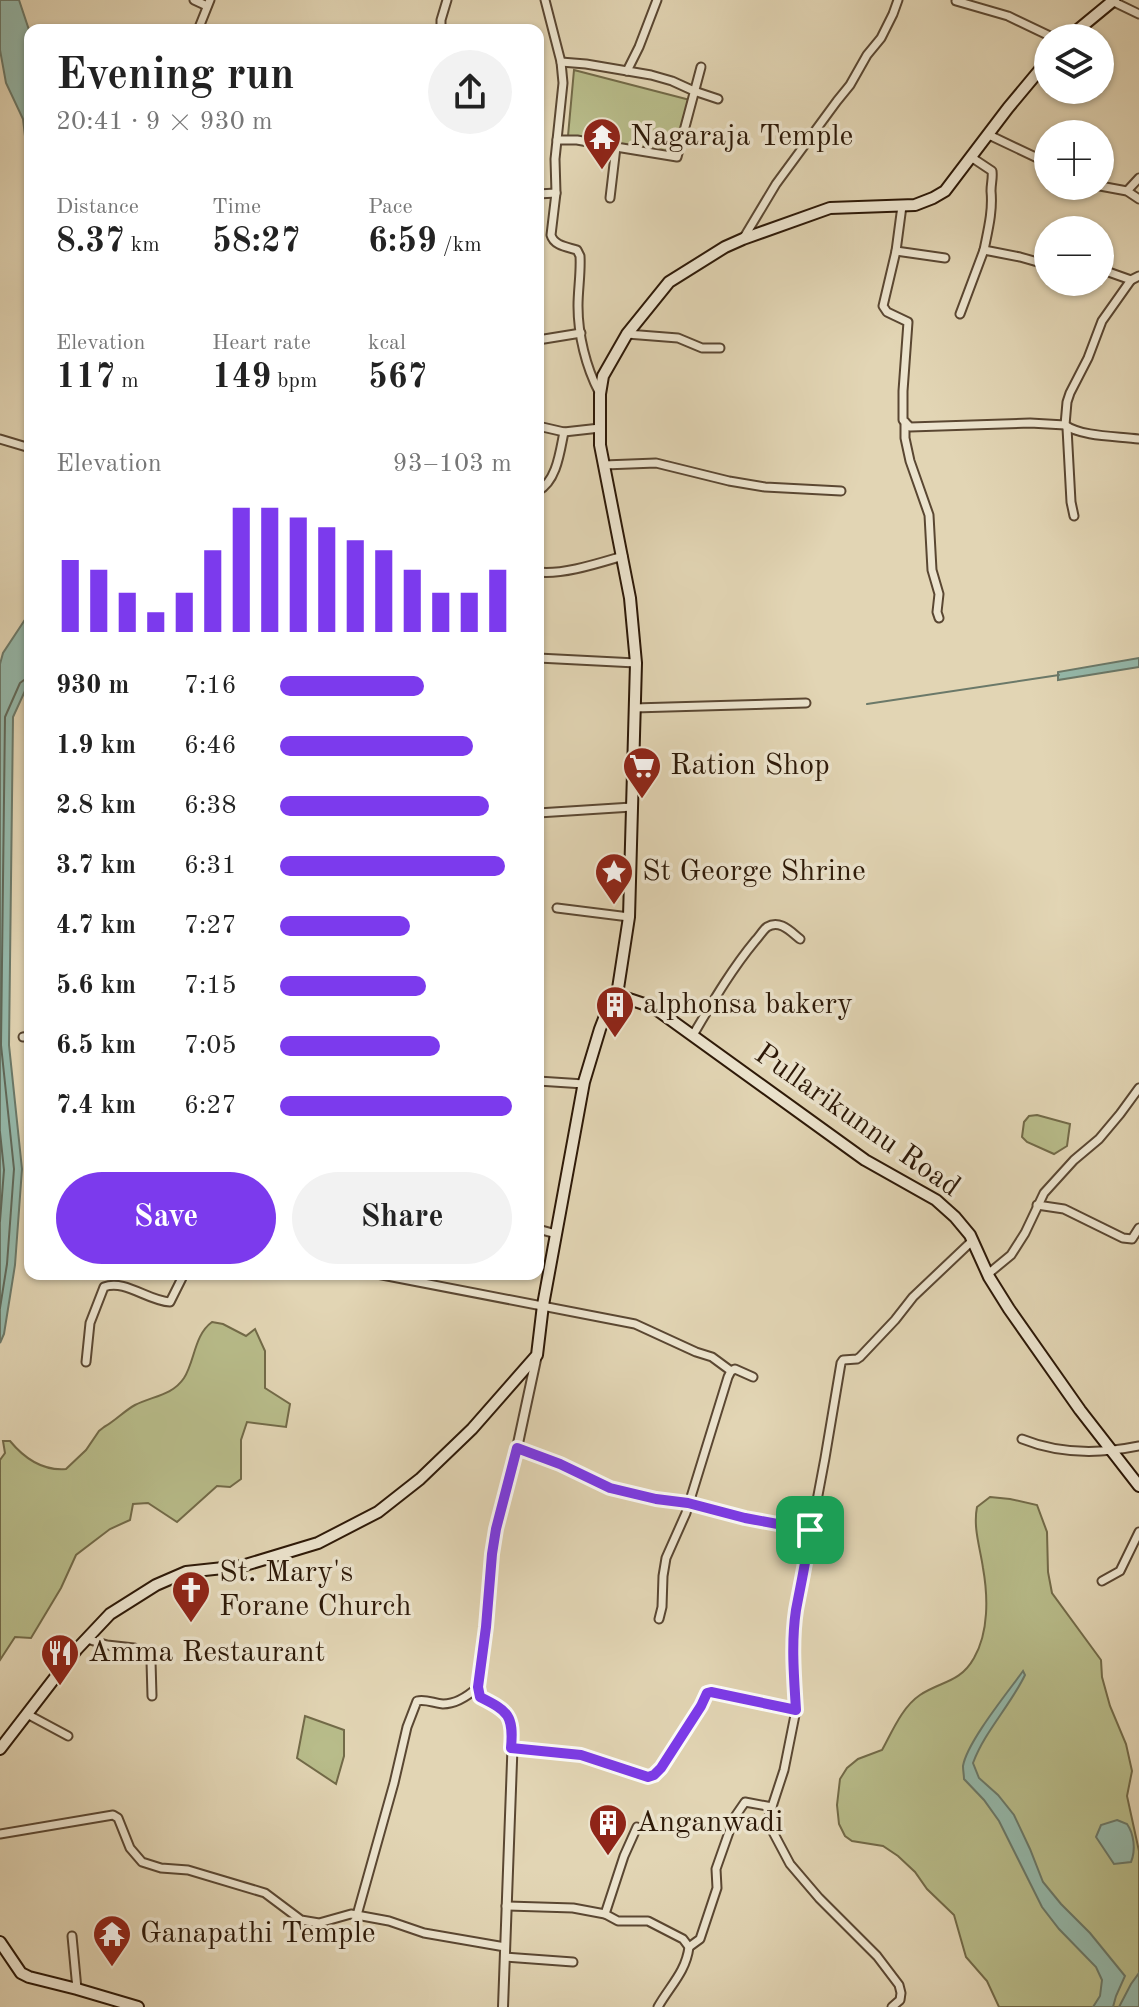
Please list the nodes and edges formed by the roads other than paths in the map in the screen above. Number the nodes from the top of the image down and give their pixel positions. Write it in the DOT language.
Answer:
graph roads {
  1 [pos="194,0"];
  2 [pos="545,0"];
  3 [pos="657,0"];
  4 [pos="898,0"];
  5 [pos="1112,0"];
  6 [pos="443,1"];
  7 [pos="956,1"];
  8 [pos="209,3"];
  9 [pos="1139,14"];
  10 [pos="200,24"];
  11 [pos="441,24"];
  12 [pos="1084,24"];
  13 [pos="1034,28"];
  14 [pos="561,62"];
  15 [pos="701,67"];
  16 [pos="627,71"];
  17 [pos="1034,77"];
  18 [pos="694,91"];
  19 [pos="718,99"];
  20 [pos="989,135"];
  21 [pos="557,140"];
  22 [pos="616,147"];
  23 [pos="1034,156"];
  24 [pos="971,157"];
  25 [pos="1139,178"];
  26 [pos="1114,189"];
  27 [pos="1127,191"];
  28 [pos="556,193"];
  29 [pos="544,194"];
  30 [pos="610,198"];
  31 [pos="1139,199"];
  32 [pos="902,206"];
  33 [pos="743,239"];
  34 [pos="984,250"];
  35 [pos="896,251"];
  36 [pos="945,258"];
  37 [pos="1034,261"];
  38 [pos="1114,273"];
  39 [pos="1135,278"];
  40 [pos="960,314"];
  41 [pos="581,333"];
  42 [pos="627,334"];
  43 [pos="544,339"];
  44 [pos="720,348"];
  45 [pos="600,394"];
  46 [pos="905,422"];
  47 [pos="1066,426"];
  48 [pos="544,427"];
  49 [pos="600,428"];
  50 [pos="564,432"];
  51 [pos="0,439"];
  52 [pos="1139,439"];
  53 [pos="24,446"];
  54 [pos="604,465"];
  55 [pos="544,488"];
  56 [pos="841,491"];
  57 [pos="1074,516"];
  58 [pos="623,556"];
  59 [pos="544,573"];
  60 [pos="939,618"];
  61 [pos="544,658"];
  62 [pos="636,663"];
  63 [pos="806,703"];
  64 [pos="634,708"];
  65 [pos="632,807"];
  66 [pos="544,813"];
  67 [pos="557,908"];
  68 [pos="629,917"];
  69 [pos="800,939"];
  70 [pos="617,995"];
  71 [pos="693,1035"];
  72 [pos="544,1081"];
  73 [pos="584,1084"];
  74 [pos="1139,1088"];
  75 [pos="1037,1205"];
  76 [pos="1139,1228"];
  77 [pos="544,1231"];
  78 [pos="556,1234"];
  79 [pos="972,1241"];
  80 [pos="988,1274"];
  81 [pos="181,1280"];
  82 [pos="409,1280"];
  83 [pos="543,1305"];
  84 [pos="537,1355"];
  85 [pos="86,1362"];
  86 [pos="731,1371"];
  87 [pos="753,1377"];
  88 [pos="1022,1439"];
  89 [pos="1139,1446"];
  90 [pos="517,1448"];
  91 [pos="1113,1452"];
  92 [pos="1139,1486"];
  93 [pos="688,1503"];
  94 [pos="810,1530"];
  95 [pos="1139,1532"];
  96 [pos="1102,1581"];
  97 [pos="659,1619"];
  98 [pos="87,1639"];
  99 [pos="478,1687"];
  100 [pos="152,1696"];
  101 [pos="796,1710"];
  102 [pos="27,1714"];
  103 [pos="68,1736"];
  104 [pos="511,1748"];
  105 [pos="0,1749"];
  106 [pos="772,1807"];
  107 [pos="637,1827"];
  108 [pos="0,1834"];
  109 [pos="506,1906"];
  110 [pos="605,1914"];
  111 [pos="357,1915"];
  112 [pos="72,1936"];
  113 [pos="0,1942"];
  114 [pos="689,1947"];
  115 [pos="505,1952"];
  116 [pos="573,1962"];
  117 [pos="77,1989"];
  118 [pos="136,2007"];
  119 [pos="503,2007"];
  120 [pos="658,2007"];
  121 [pos="892,2007"];
  1 -- 8 [label="street"];
  2 -- 14 [label="street"];
  3 -- 16 [label="street"];
  4 -- 33 [label="street"];
  5 -- 9 [label="street"];
  5 -- 12 [label="main road"];
  6 -- 11 [label="street"];
  7 -- 13 [label="street"];
  8 -- 10 [label="street"];
  14 -- 16 [label="street"];
  14 -- 21 [label="street"];
  15 -- 18 [label="street"];
  16 -- 18 [label="street"];
  17 -- 20 [label="main road"];
  18 -- 19 [label="street"];
  18 -- 22 [label="street"];
  20 -- 23 [label="street"];
  20 -- 24 [label="main road"];
  21 -- 22 [label="street"];
  21 -- 28 [label="street"];
  22 -- 30 [label="street"];
  24 -- 32 [label="main road"];
  24 -- 34 [label="street"];
  25 -- 27 [label="street"];
  26 -- 27 [label="street"];
  27 -- 31 [label="street"];
  28 -- 29 [label="street"];
  28 -- 41 [label="street"];
  32 -- 33 [label="main road"];
  32 -- 35 [label="street"];
  33 -- 42 [label="main road"];
  34 -- 37 [label="street"];
  34 -- 40 [label="street"];
  35 -- 36 [label="street"];
  35 -- 46 [label="street"];
  38 -- 39 [label="street"];
  39 -- 47 [label="street"];
  41 -- 43 [label="street"];
  41 -- 45 [label="street"];
  42 -- 44 [label="street"];
  42 -- 45 [label="main road"];
  45 -- 49 [label="main road"];
  46 -- 47 [label="street"];
  46 -- 60 [label="street"];
  47 -- 52 [label="street"];
  47 -- 57 [label="street"];
  48 -- 50 [label="street"];
  49 -- 50 [label="street"];
  49 -- 54 [label="main road"];
  50 -- 55 [label="street"];
  51 -- 53 [label="street"];
  54 -- 56 [label="street"];
  54 -- 58 [label="main road"];
  58 -- 59 [label="street"];
  58 -- 62 [label="main road"];
  61 -- 62 [label="street"];
  62 -- 64 [label="main road"];
  63 -- 64 [label="street"];
  64 -- 65 [label="main road"];
  65 -- 66 [label="street"];
  65 -- 68 [label="main road"];
  67 -- 68 [label="street"];
  68 -- 70 [label="main road"];
  69 -- 71 [label="street"];
  70 -- 71 [label="main road, Pullarikunnu Road"];
  70 -- 73 [label="main road"];
  71 -- 79 [label="main road, Pullarikunnu Road"];
  72 -- 73 [label="street"];
  73 -- 78 [label="main road"];
  74 -- 75 [label="street"];
  75 -- 76 [label="street"];
  75 -- 80 [label="street"];
  77 -- 78 [label="street"];
  78 -- 83 [label="main road"];
  79 -- 80 [label="main road, Pullarikunnu Road"];
  79 -- 94 [label="street"];
  80 -- 91 [label="main road, Pullarikunnu Road"];
  81 -- 85 [label="street"];
  82 -- 83 [label="street"];
  83 -- 84 [label="main road"];
  83 -- 86 [label="street"];
  84 -- 90 [label="street"];
  84 -- 98 [label="main road"];
  86 -- 87 [label="street"];
  86 -- 93 [label="street"];
  88 -- 91 [label="street"];
  89 -- 91 [label="street"];
  90 -- 93 [label="street"];
  90 -- 99 [label="street"];
  91 -- 92 [label="main road, Pullarikunnu Road"];
  93 -- 94 [label="street"];
  93 -- 97 [label="street"];
  94 -- 101 [label="street"];
  95 -- 96 [label="street"];
  98 -- 100 [label="street"];
  98 -- 102 [label="main road"];
  99 -- 104 [label="street"];
  99 -- 111 [label="street"];
  101 -- 104 [label="street"];
  101 -- 106 [label="street"];
  102 -- 103 [label="street"];
  102 -- 105 [label="main road"];
  104 -- 109 [label="street"];
  106 -- 114 [label="street"];
  106 -- 121 [label="street"];
  107 -- 110 [label="street"];
  108 -- 111 [label="street"];
  109 -- 110 [label="street"];
  109 -- 115 [label="street"];
  110 -- 114 [label="street"];
  111 -- 115 [label="street"];
  112 -- 117 [label="street"];
  113 -- 117 [label="main road"];
  114 -- 120 [label="street"];
  115 -- 116 [label="street"];
  115 -- 119 [label="street"];
  117 -- 118 [label="main road"];
}
